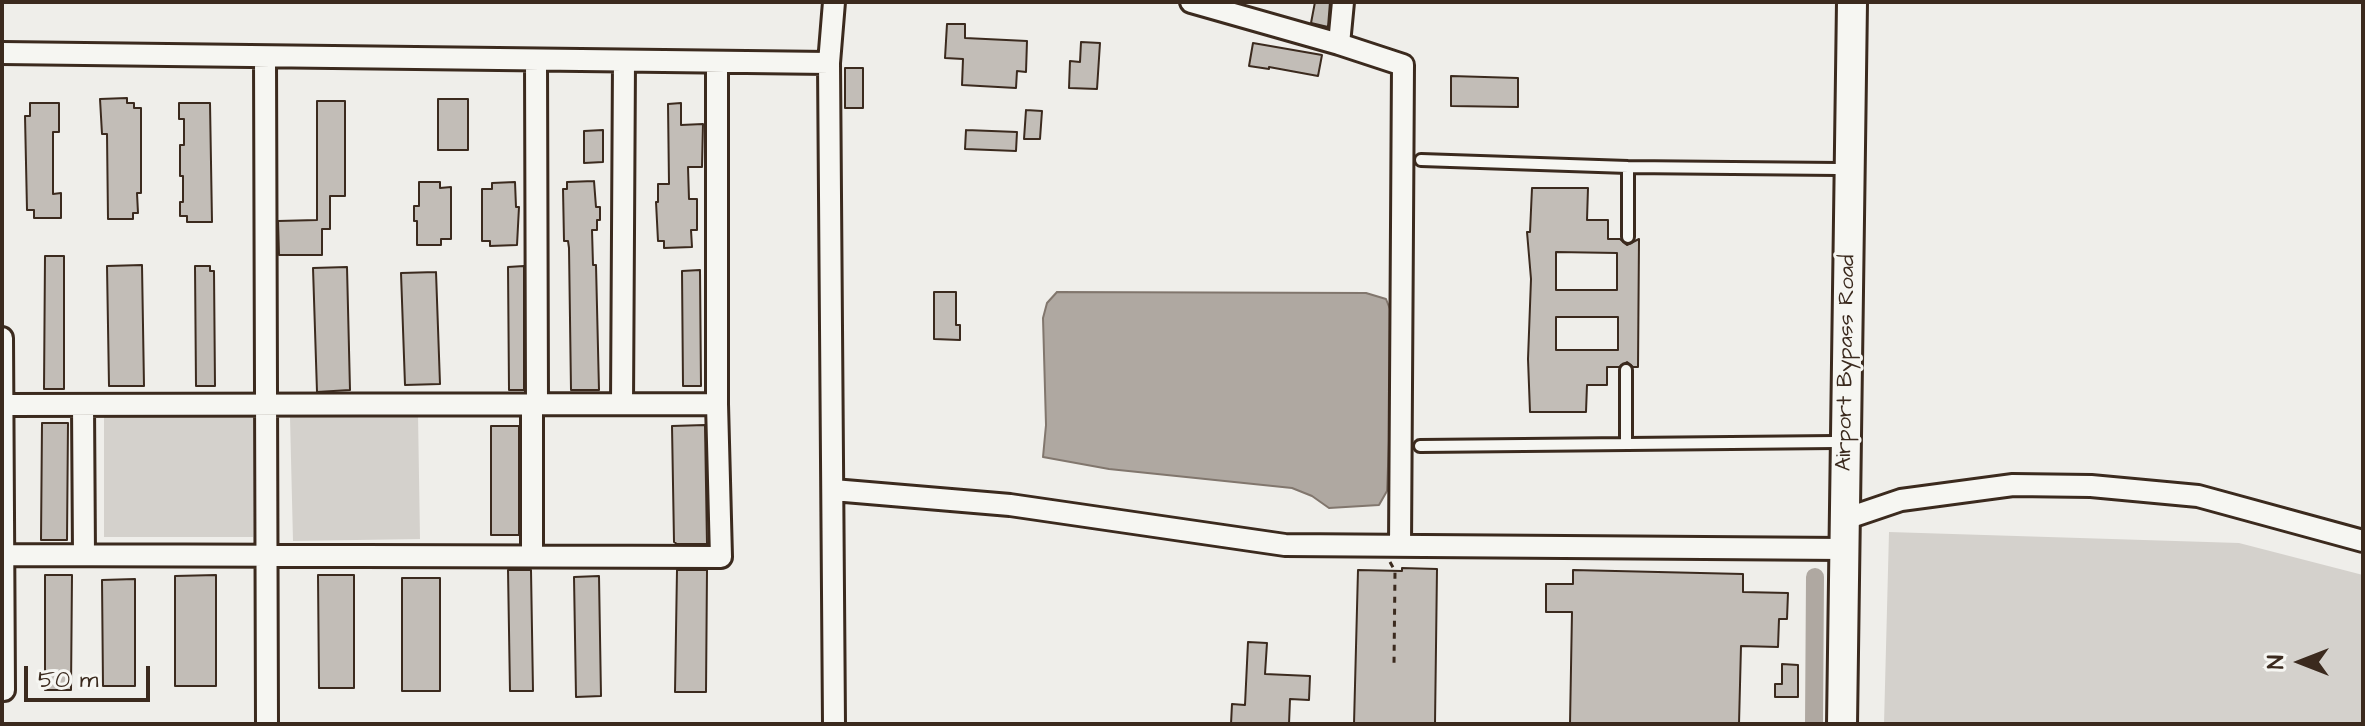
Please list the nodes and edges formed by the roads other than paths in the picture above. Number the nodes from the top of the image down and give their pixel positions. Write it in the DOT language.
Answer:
graph roads {
  1 [pos="834,2"];
  2 [pos="1191,2"];
  3 [pos="1343,2"];
  4 [pos="1852,2"];
  5 [pos="1339,44"];
  6 [pos="2,53"];
  7 [pos="265,57"];
  8 [pos="536,60"];
  9 [pos="624,61"];
  10 [pos="717,62"];
  11 [pos="829,63"];
  12 [pos="1421,160"];
  13 [pos="1628,167"];
  14 [pos="1838,169"];
  15 [pos="1628,237"];
  16 [pos="2,338"];
  17 [pos="1626,370"];
  18 [pos="266,404"];
  19 [pos="534,404"];
  20 [pos="622,404"];
  21 [pos="717,404"];
  22 [pos="2,405"];
  23 [pos="83,405"];
  24 [pos="1835,442"];
  25 [pos="1626,444"];
  26 [pos="1420,446"];
  27 [pos="833,490"];
  28 [pos="1845,519"];
  29 [pos="2363,541"];
  30 [pos="1390,546"];
  31 [pos="1844,549"];
  32 [pos="3,555"];
  33 [pos="84,555"];
  34 [pos="266,555"];
  35 [pos="532,556"];
  36 [pos="4,690"];
  37 [pos="267,724"];
  38 [pos="834,724"];
  39 [pos="1842,724"];
  1 -- 11 [label="street"];
  2 -- 5 [label="street"];
  3 -- 5 [label="street"];
  4 -- 28 [label="street, Airport Bypass Road"];
  5 -- 30 [label="street"];
  6 -- 7 [label="street"];
  7 -- 8 [label="street"];
  7 -- 18 [label="street"];
  8 -- 9 [label="street"];
  8 -- 19 [label="street"];
  9 -- 10 [label="street"];
  9 -- 20 [label="street"];
  10 -- 11 [label="street"];
  10 -- 21 [label="street"];
  11 -- 27 [label="street"];
  12 -- 13 [label="lane"];
  13 -- 14 [label="lane"];
  13 -- 15 [label="lane"];
  16 -- 22 [label="street"];
  17 -- 25 [label="lane"];
  18 -- 19 [label="street"];
  18 -- 23 [label="street"];
  18 -- 34 [label="street"];
  19 -- 20 [label="street"];
  19 -- 35 [label="street"];
  20 -- 21 [label="street"];
  21 -- 35 [label="street"];
  22 -- 23 [label="street"];
  22 -- 32 [label="street"];
  23 -- 33 [label="street"];
  24 -- 25 [label="lane"];
  25 -- 26 [label="lane"];
  27 -- 30 [label="street"];
  27 -- 38 [label="street"];
  28 -- 29 [label="street"];
  28 -- 31 [label="street, Airport Bypass Road"];
  30 -- 31 [label="street"];
  31 -- 39 [label="street, Airport Bypass Road"];
  32 -- 33 [label="street"];
  32 -- 36 [label="street"];
  33 -- 34 [label="street"];
  34 -- 35 [label="street"];
  34 -- 37 [label="street"];
}
